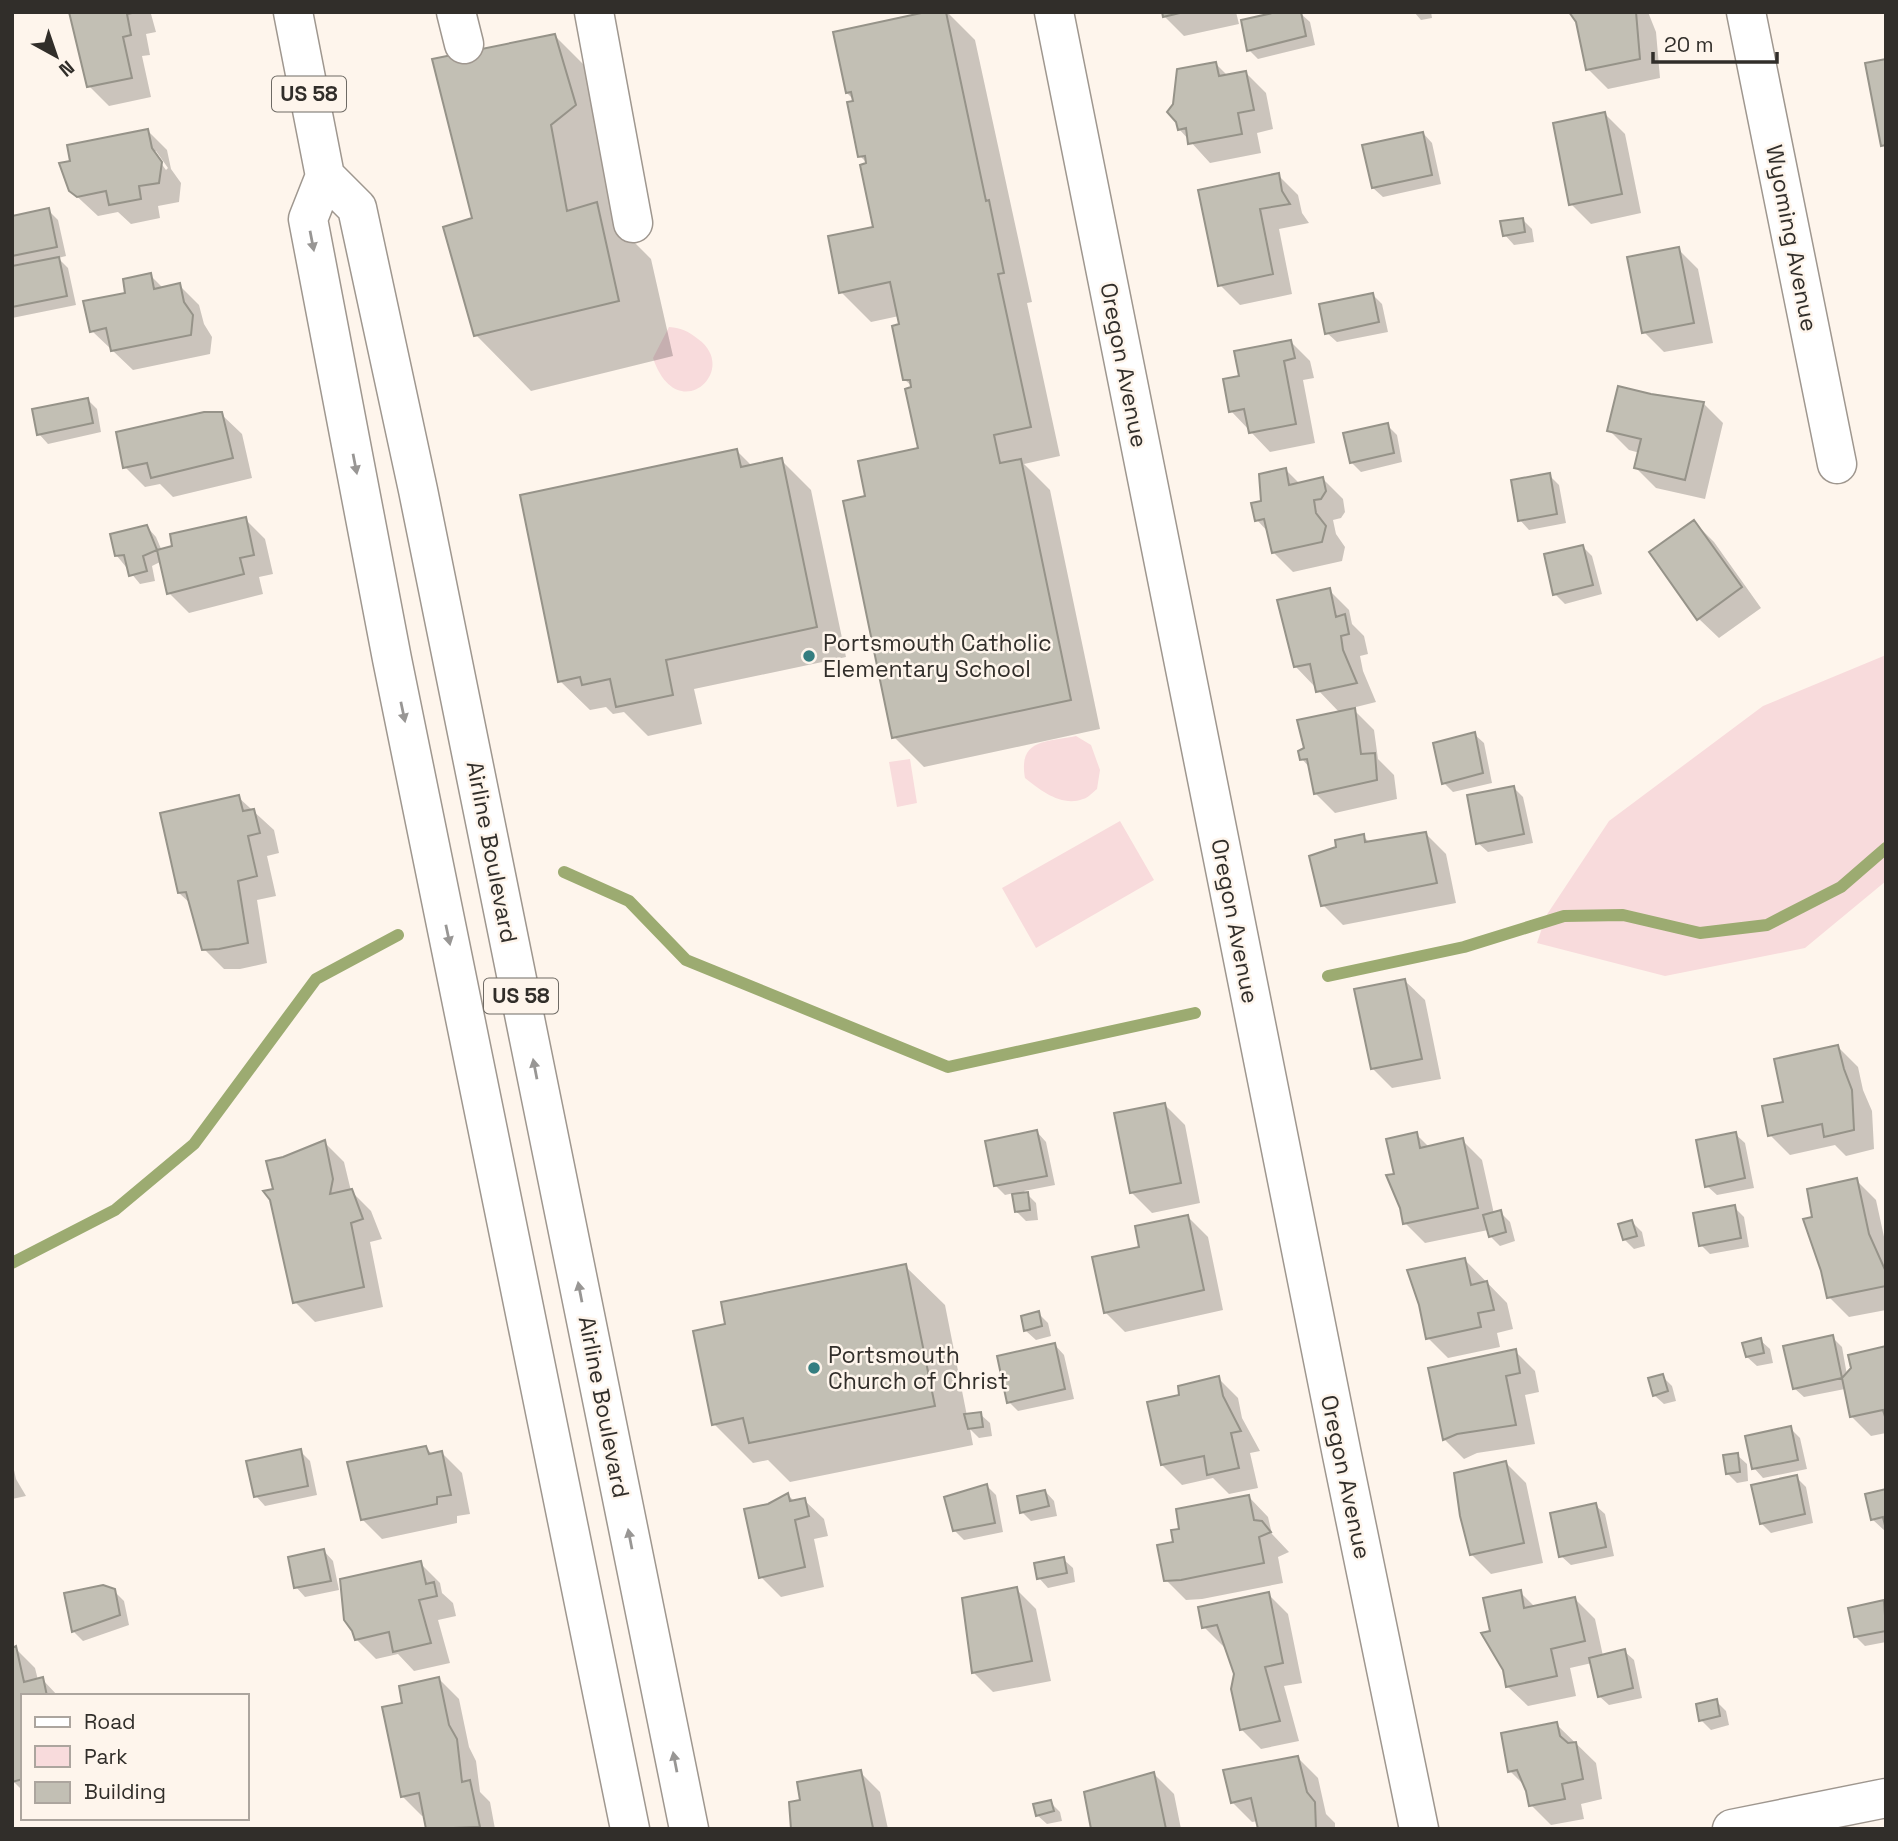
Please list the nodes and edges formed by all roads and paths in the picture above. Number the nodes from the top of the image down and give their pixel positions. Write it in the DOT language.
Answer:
graph roads {
  1 [pos="293,12"];
  2 [pos="594,12"];
  3 [pos="1054,12"];
  4 [pos="1746,12"];
  5 [pos="325,176"];
  6 [pos="633,222"];
  7 [pos="1838,464"];
  8 [pos="450,648"];
  9 [pos="392,659"];
  10 [pos="1886,1798"];
  11 [pos="630,1829"];
  12 [pos="689,1829"];
  13 [pos="1419,1829"];
  14 [pos="1732,1829"];
  1 -- 5 [label="main road, US 58"];
  2 -- 6 [label="main road"];
  3 -- 13 [label="main road, Oregon Avenue"];
  4 -- 7 [label="main road, Wyoming Avenue"];
  5 -- 8 [label="main road, Airline Boulevard / US 58"];
  5 -- 9 [label="main road, US 58, one-way"];
  8 -- 9 [label="main road"];
  12 -- 8 [label="main road, Airline Boulevard / US 58, one-way"];
  9 -- 11 [label="main road, US 58, one-way"];
  10 -- 14 [label="main road"];
}
